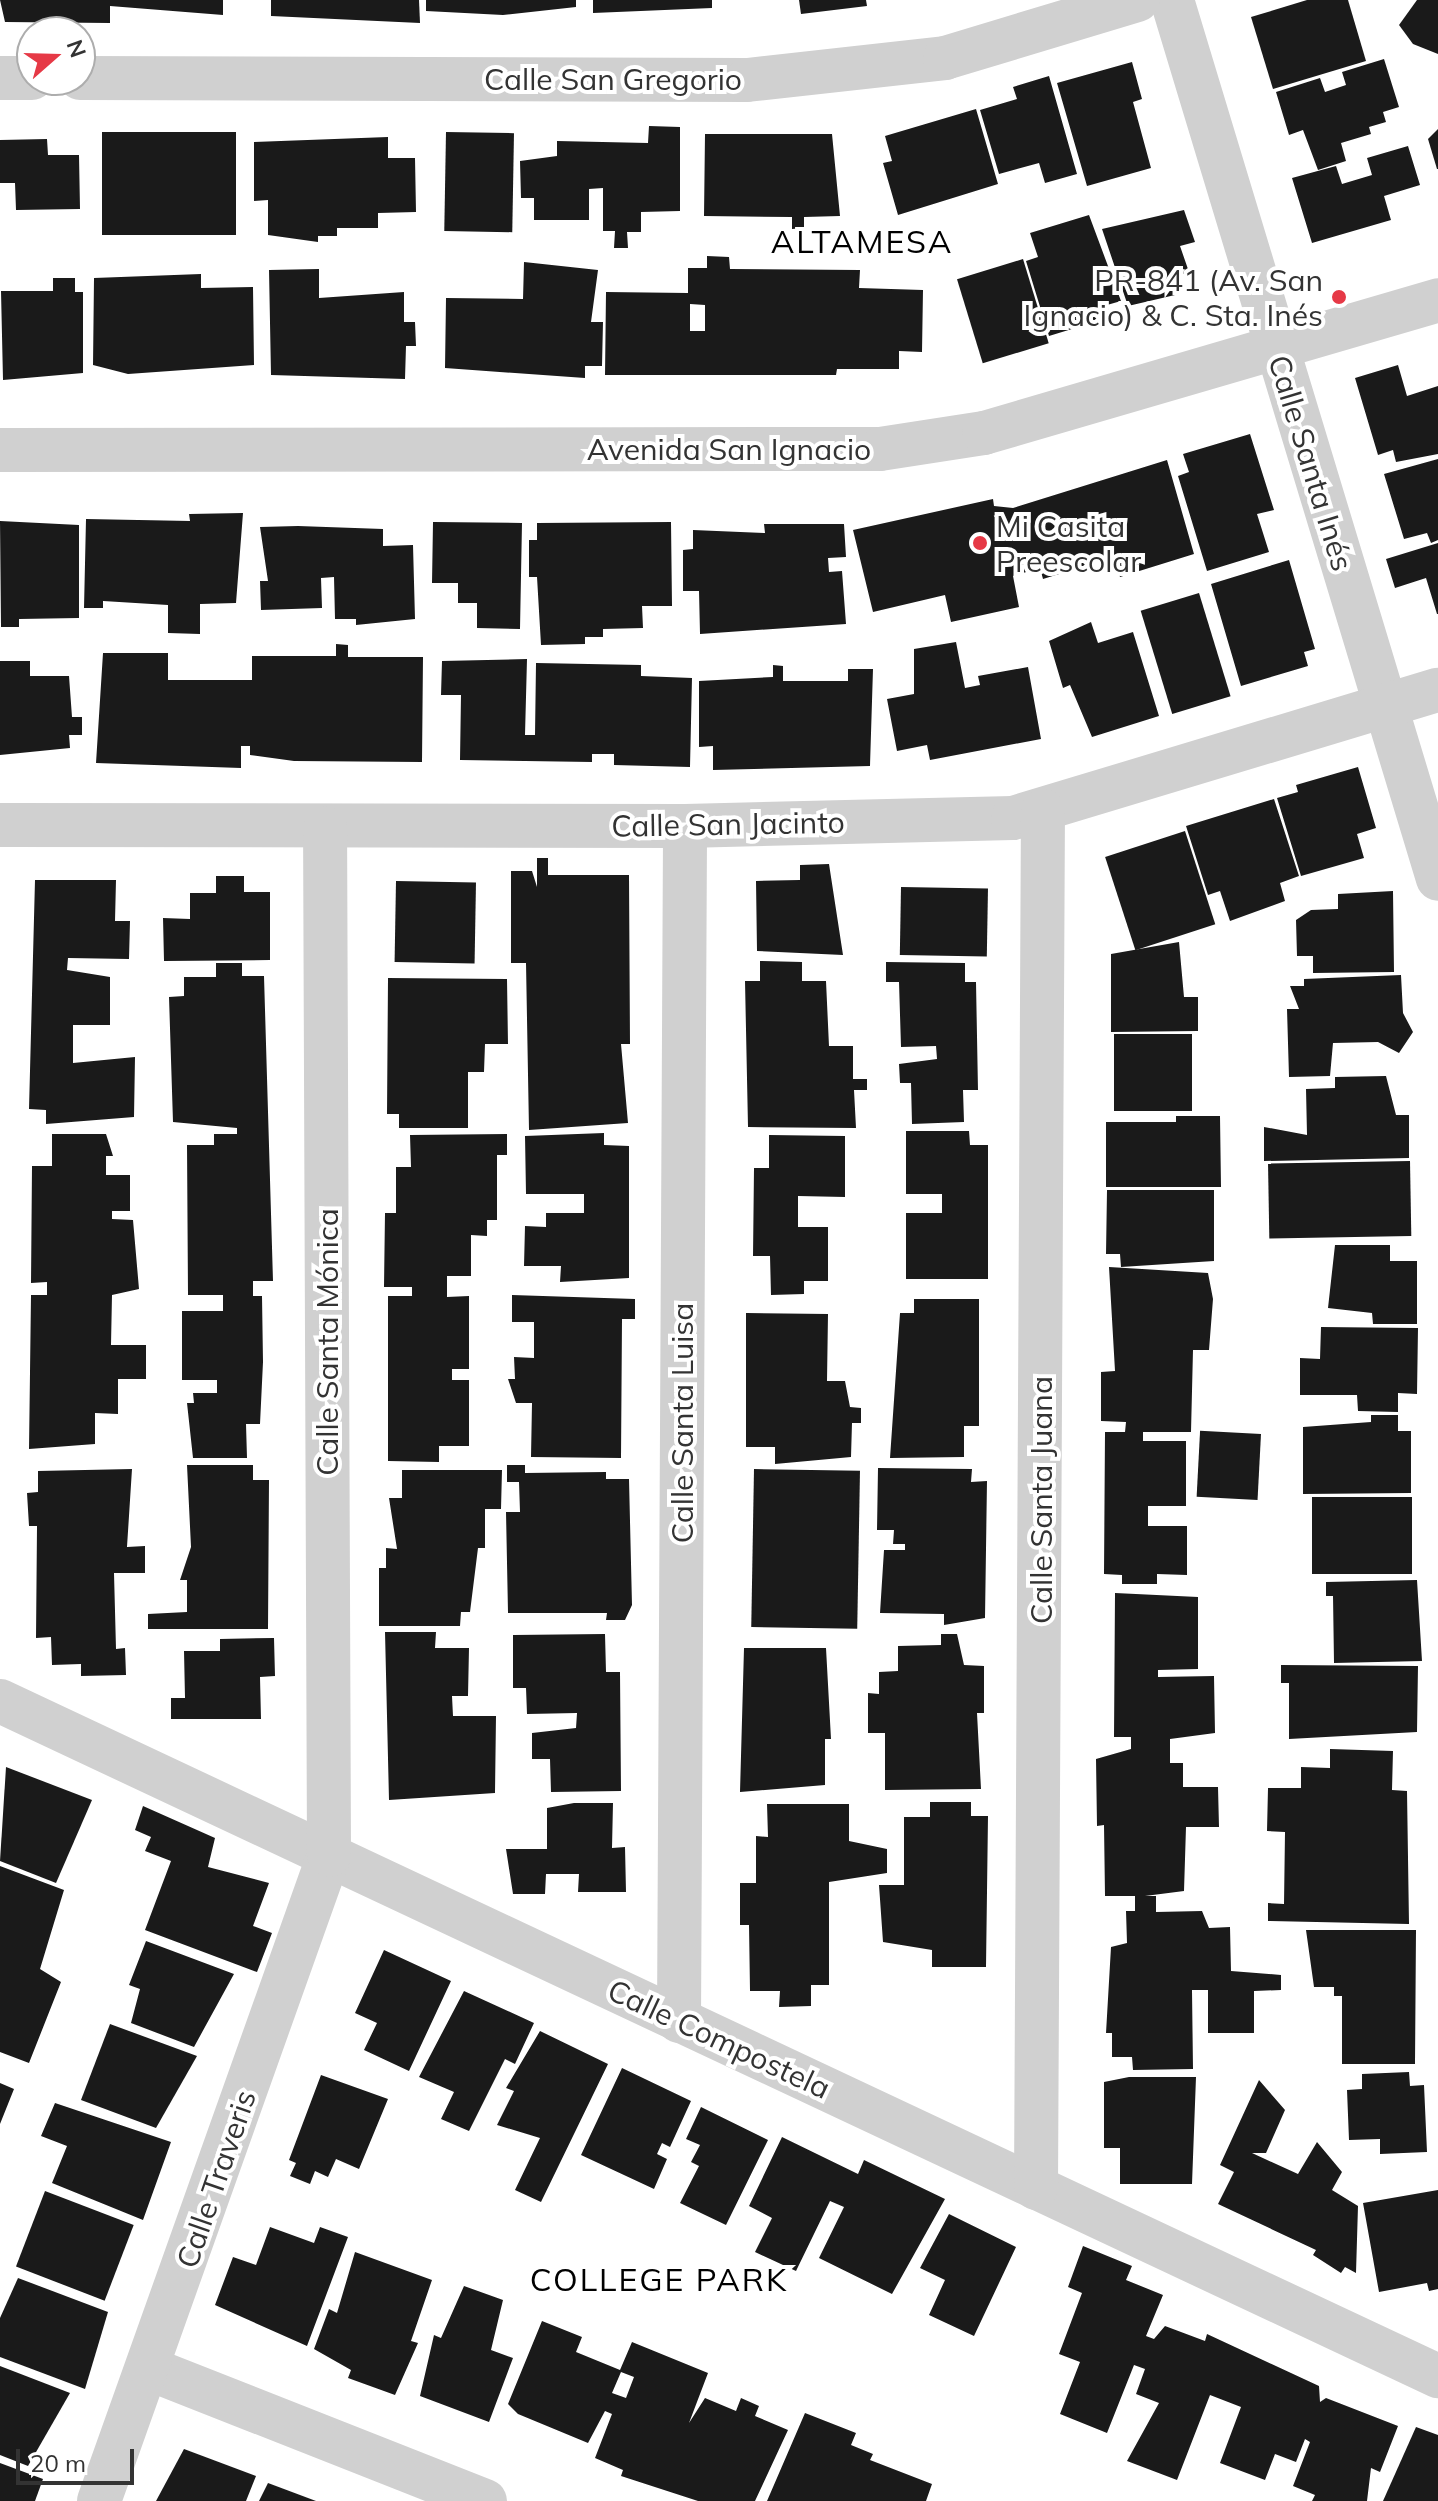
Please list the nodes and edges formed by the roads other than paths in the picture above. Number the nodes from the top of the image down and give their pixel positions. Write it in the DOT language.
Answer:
graph roads {
  1 [pos="1137,0"];
  2 [pos="1172,0"];
  3 [pos="96,78"];
  4 [pos="1438,300"];
  5 [pos="1277,349"];
  6 [pos="0,450"];
  7 [pos="1438,690"];
  8 [pos="1384,706"];
  9 [pos="1043,811"];
  10 [pos="0,825"];
  11 [pos="685,826"];
  12 [pos="325,828"];
  13 [pos="1438,879"];
  14 [pos="0,1701"];
  15 [pos="329,1855"];
  16 [pos="679,2021"];
  17 [pos="1036,2188"];
  18 [pos="150,2369"];
  19 [pos="1438,2376"];
  20 [pos="99,2501"];
  21 [pos="485,2501"];
  1 -- 3 [label="street, Calle San Gregorio"];
  2 -- 5 [label="street, Calle Santa Inés"];
  4 -- 5 [label="street, Avenida San Ignacio"];
  5 -- 6 [label="street, Avenida San Ignacio"];
  5 -- 8 [label="street, Calle Santa Inés"];
  7 -- 8 [label="street, Calle San Jacinto"];
  8 -- 9 [label="street, Calle San Jacinto"];
  8 -- 13 [label="street, Calle Santa Inés"];
  9 -- 11 [label="street, Calle San Jacinto"];
  9 -- 17 [label="street, Calle Santa Juana"];
  10 -- 12 [label="street, Calle San Jacinto"];
  11 -- 12 [label="street, Calle San Jacinto"];
  11 -- 16 [label="street, Calle Santa Luisa"];
  12 -- 15 [label="street, Calle Santa Mónica"];
  14 -- 15 [label="street, Calle Compostela"];
  15 -- 16 [label="street, Calle Compostela"];
  15 -- 18 [label="street, Calle Traveris"];
  16 -- 17 [label="street, Calle Compostela"];
  17 -- 19 [label="street, Calle Compostela"];
  18 -- 20 [label="street, Calle Traveris"];
  18 -- 21 [label="street"];
}
